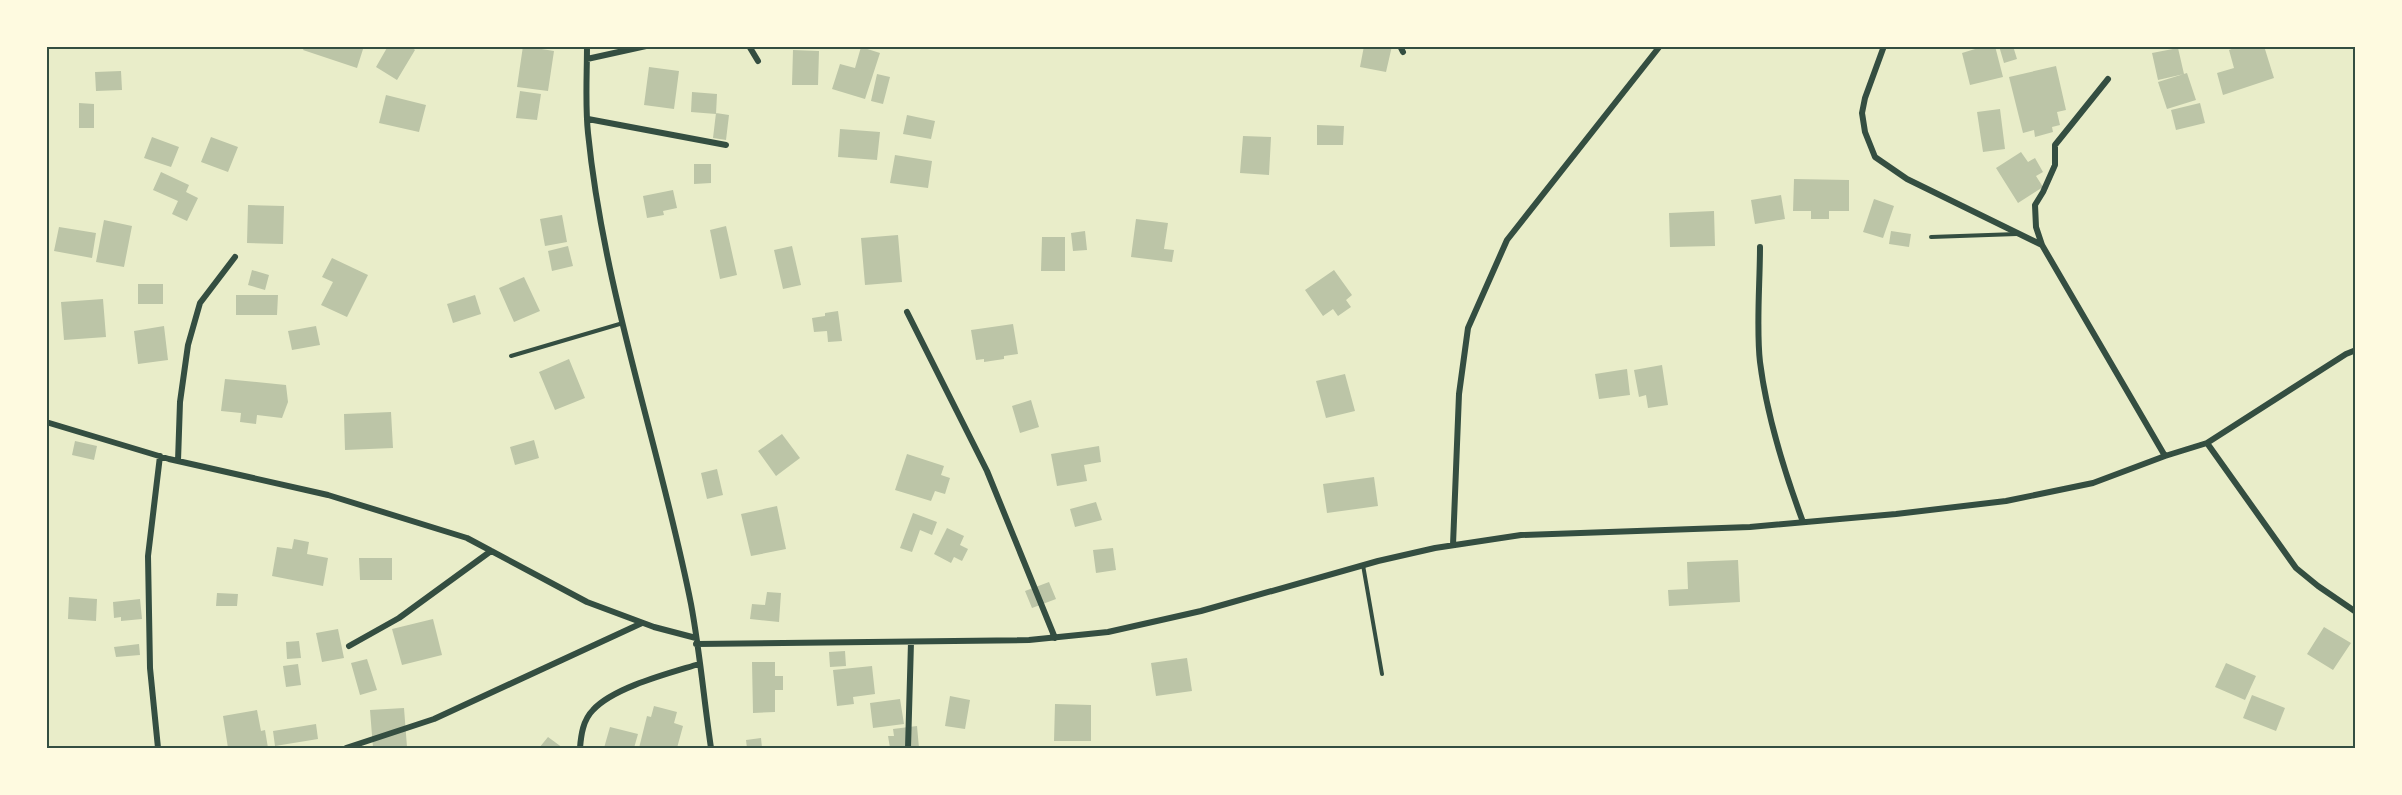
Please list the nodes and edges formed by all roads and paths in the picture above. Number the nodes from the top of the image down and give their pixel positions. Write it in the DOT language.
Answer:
graph roads {
  1 [pos="587,46"];
  2 [pos="646,46"];
  3 [pos="749,46"];
  4 [pos="1660,46"];
  5 [pos="1884,46"];
  6 [pos="587,59"];
  7 [pos="758,61"];
  8 [pos="2108,79"];
  9 [pos="588,119"];
  10 [pos="726,145"];
  11 [pos="2019,234"];
  12 [pos="1930,237"];
  13 [pos="2042,245"];
  14 [pos="1760,247"];
  15 [pos="235,256"];
  16 [pos="907,312"];
  17 [pos="623,323"];
  18 [pos="2355,350"];
  19 [pos="511,356"];
  20 [pos="46,422"];
  21 [pos="2207,443"];
  22 [pos="160,456"];
  23 [pos="2165,456"];
  24 [pos="178,461"];
  25 [pos="1803,522"];
  26 [pos="1453,545"];
  27 [pos="491,551"];
  28 [pos="1363,565"];
  29 [pos="2355,612"];
  30 [pos="642,623"];
  31 [pos="1055,638"];
  32 [pos="696,641"];
  33 [pos="911,642"];
  34 [pos="349,646"];
  35 [pos="699,664"];
  36 [pos="1382,674"];
  37 [pos="158,748"];
  38 [pos="346,748"];
  39 [pos="580,748"];
  40 [pos="711,748"];
  41 [pos="908,748"];
  1 -- 6 [label="street"];
  2 -- 6 [label="street"];
  3 -- 7 [label="street"];
  4 -- 26 [label="street"];
  5 -- 11 [label="street"];
  6 -- 9 [label="street"];
  8 -- 13 [label="street"];
  9 -- 10 [label="street"];
  9 -- 17 [label="street"];
  11 -- 12 [label="lane"];
  11 -- 13 [label="street"];
  13 -- 23 [label="street"];
  14 -- 25 [label="street"];
  15 -- 24 [label="street"];
  16 -- 31 [label="street"];
  17 -- 19 [label="lane"];
  17 -- 32 [label="street"];
  18 -- 21 [label="street"];
  20 -- 22 [label="street"];
  21 -- 23 [label="street"];
  21 -- 29 [label="street"];
  22 -- 24 [label="street"];
  22 -- 37 [label="street"];
  23 -- 25 [label="street"];
  24 -- 27 [label="street"];
  25 -- 26 [label="street"];
  26 -- 28 [label="street"];
  27 -- 30 [label="street"];
  27 -- 34 [label="street"];
  28 -- 31 [label="street"];
  28 -- 36 [label="lane"];
  30 -- 32 [label="street"];
  30 -- 38 [label="street"];
  31 -- 33 [label="street"];
  32 -- 33 [label="street"];
  32 -- 35 [label="street"];
  33 -- 41 [label="street"];
  35 -- 39 [label="street"];
  35 -- 40 [label="street"];
}
